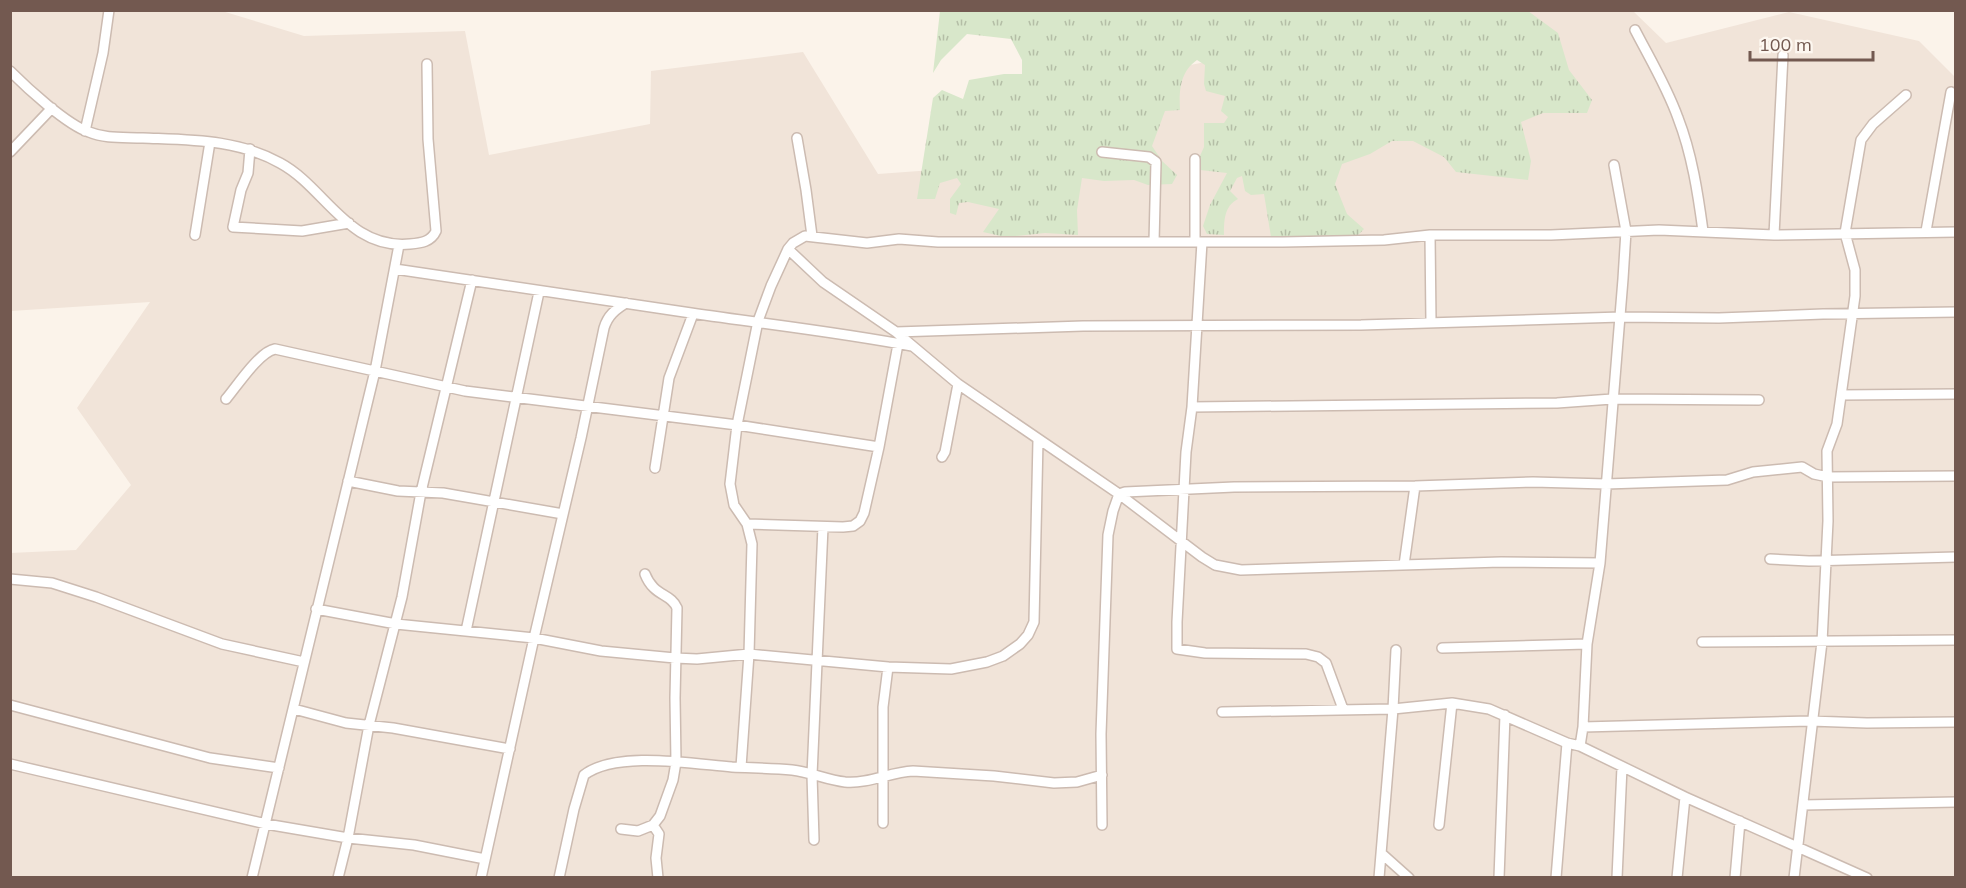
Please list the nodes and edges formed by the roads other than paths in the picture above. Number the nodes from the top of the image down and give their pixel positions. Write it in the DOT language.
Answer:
graph roads {
  1 [pos="109,10"];
  2 [pos="1635,30"];
  3 [pos="1783,55"];
  4 [pos="427,64"];
  5 [pos="10,71"];
  6 [pos="1951,92"];
  7 [pos="1906,95"];
  8 [pos="52,108"];
  9 [pos="86,131"];
  10 [pos="796,138"];
  11 [pos="210,142"];
  12 [pos="250,149"];
  13 [pos="10,152"];
  14 [pos="1102,152"];
  15 [pos="1194,159"];
  16 [pos="1614,165"];
  17 [pos="349,224"];
  18 [pos="1626,231"];
  19 [pos="1703,231"];
  20 [pos="1926,231"];
  21 [pos="1956,232"];
  22 [pos="1845,233"];
  23 [pos="195,235"];
  24 [pos="1430,235"];
  25 [pos="1774,235"];
  26 [pos="812,236"];
  27 [pos="1154,242"];
  28 [pos="1199,242"];
  29 [pos="399,245"];
  30 [pos="788,249"];
  31 [pos="395,269"];
  32 [pos="472,280"];
  33 [pos="539,292"];
  34 [pos="626,303"];
  35 [pos="1956,312"];
  36 [pos="693,314"];
  37 [pos="1852,314"];
  38 [pos="1621,317"];
  39 [pos="758,321"];
  40 [pos="1431,322"];
  41 [pos="1198,325"];
  42 [pos="896,332"];
  43 [pos="898,344"];
  44 [pos="914,347"];
  45 [pos="375,371"];
  46 [pos="958,384"];
  47 [pos="446,387"];
  48 [pos="1956,394"];
  49 [pos="1841,395"];
  50 [pos="517,397"];
  51 [pos="226,399"];
  52 [pos="1612,399"];
  53 [pos="1759,400"];
  54 [pos="587,407"];
  55 [pos="1192,407"];
  56 [pos="663,416"];
  57 [pos="737,425"];
  58 [pos="1038,440"];
  59 [pos="879,447"];
  60 [pos="942,457"];
  61 [pos="655,468"];
  62 [pos="1956,476"];
  63 [pos="1828,477"];
  64 [pos="348,481"];
  65 [pos="1605,484"];
  66 [pos="1415,486"];
  67 [pos="1184,488"];
  68 [pos="421,492"];
  69 [pos="1119,495"];
  70 [pos="492,503"];
  71 [pos="563,514"];
  72 [pos="747,524"];
  73 [pos="824,527"];
  74 [pos="1181,540"];
  75 [pos="1956,557"];
  76 [pos="1770,559"];
  77 [pos="1826,561"];
  78 [pos="1600,563"];
  79 [pos="1404,565"];
  80 [pos="645,574"];
  81 [pos="10,579"];
  82 [pos="316,609"];
  83 [pos="396,624"];
  84 [pos="466,631"];
  85 [pos="534,638"];
  86 [pos="1956,640"];
  87 [pos="1702,642"];
  88 [pos="1822,642"];
  89 [pos="1587,645"];
  90 [pos="1442,648"];
  91 [pos="1396,650"];
  92 [pos="749,654"];
  93 [pos="675,658"];
  94 [pos="819,661"];
  95 [pos="304,662"];
  96 [pos="888,667"];
  97 [pos="1452,703"];
  98 [pos="10,705"];
  99 [pos="1343,709"];
  100 [pos="1393,709"];
  101 [pos="294,710"];
  102 [pos="1222,712"];
  103 [pos="1505,715"];
  104 [pos="1811,721"];
  105 [pos="1956,722"];
  106 [pos="369,725"];
  107 [pos="1583,727"];
  108 [pos="1567,743"];
  109 [pos="1580,746"];
  110 [pos="510,749"];
  111 [pos="884,761"];
  112 [pos="676,762"];
  113 [pos="10,764"];
  114 [pos="741,767"];
  115 [pos="1622,767"];
  116 [pos="279,768"];
  117 [pos="899,772"];
  118 [pos="812,775"];
  119 [pos="1102,775"];
  120 [pos="882,778"];
  121 [pos="1685,797"];
  122 [pos="1956,802"];
  123 [pos="1803,805"];
  124 [pos="1740,821"];
  125 [pos="883,823"];
  126 [pos="266,824"];
  127 [pos="653,825"];
  128 [pos="1102,825"];
  129 [pos="1439,825"];
  130 [pos="621,829"];
  131 [pos="348,838"];
  132 [pos="814,840"];
  133 [pos="1798,847"];
  134 [pos="1381,853"];
  135 [pos="485,859"];
  136 [pos="1857,875"];
  137 [pos="252,878"];
  138 [pos="338,878"];
  139 [pos="480,878"];
  140 [pos="559,878"];
  141 [pos="658,878"];
  142 [pos="1379,878"];
  143 [pos="1409,878"];
  144 [pos="1499,878"];
  145 [pos="1556,878"];
  146 [pos="1617,878"];
  147 [pos="1677,878"];
  148 [pos="1735,878"];
  149 [pos="1794,878"];
  150 [pos="1867,878"];
  1 -- 9 [label="street"];
  2 -- 19 [label="street"];
  3 -- 25 [label="street"];
  4 -- 29 [label="street"];
  5 -- 8 [label="street"];
  6 -- 20 [label="street"];
  7 -- 22 [label="street"];
  8 -- 9 [label="street"];
  8 -- 13 [label="street"];
  9 -- 11 [label="street"];
  10 -- 26 [label="street"];
  11 -- 12 [label="street"];
  11 -- 23 [label="street"];
  12 -- 17 [label="street"];
  12 -- 17 [label="street"];
  14 -- 27 [label="street"];
  15 -- 28 [label="street"];
  16 -- 18 [label="street"];
  17 -- 29 [label="street"];
  18 -- 19 [label="street"];
  18 -- 24 [label="street"];
  18 -- 38 [label="street"];
  19 -- 25 [label="street"];
  20 -- 21 [label="street"];
  20 -- 22 [label="street"];
  22 -- 25 [label="street"];
  22 -- 37 [label="street"];
  24 -- 28 [label="street"];
  24 -- 40 [label="street"];
  26 -- 27 [label="street"];
  26 -- 30 [label="street"];
  27 -- 28 [label="street"];
  28 -- 41 [label="street"];
  29 -- 31 [label="street"];
  30 -- 39 [label="street"];
  30 -- 42 [label="street"];
  31 -- 32 [label="street"];
  31 -- 45 [label="street"];
  32 -- 33 [label="street"];
  32 -- 47 [label="street"];
  33 -- 34 [label="street"];
  33 -- 50 [label="street"];
  34 -- 36 [label="street"];
  34 -- 54 [label="street"];
  35 -- 37 [label="street"];
  36 -- 39 [label="street"];
  36 -- 56 [label="street"];
  37 -- 38 [label="street"];
  37 -- 49 [label="street"];
  38 -- 40 [label="street"];
  38 -- 52 [label="street"];
  39 -- 43 [label="street"];
  39 -- 57 [label="street"];
  40 -- 41 [label="street"];
  41 -- 42 [label="street"];
  41 -- 55 [label="street"];
  42 -- 44 [label="street"];
  43 -- 44 [label="street"];
  43 -- 59 [label="street"];
  44 -- 46 [label="street"];
  45 -- 47 [label="street"];
  45 -- 51 [label="street"];
  45 -- 64 [label="street"];
  46 -- 58 [label="street"];
  46 -- 60 [label="street"];
  47 -- 50 [label="street"];
  47 -- 68 [label="street"];
  48 -- 49 [label="street"];
  49 -- 63 [label="street"];
  50 -- 54 [label="street"];
  50 -- 70 [label="street"];
  52 -- 53 [label="street"];
  52 -- 55 [label="street"];
  52 -- 65 [label="street"];
  54 -- 56 [label="street"];
  54 -- 71 [label="street"];
  55 -- 67 [label="street"];
  56 -- 57 [label="street"];
  56 -- 61 [label="street"];
  57 -- 59 [label="street"];
  57 -- 72 [label="street"];
  58 -- 69 [label="street"];
  58 -- 96 [label="street"];
  59 -- 73 [label="street"];
  62 -- 63 [label="street"];
  63 -- 65 [label="street"];
  63 -- 77 [label="street"];
  64 -- 68 [label="street"];
  64 -- 82 [label="street"];
  65 -- 66 [label="street"];
  65 -- 78 [label="street"];
  66 -- 67 [label="street"];
  66 -- 79 [label="street"];
  67 -- 69 [label="street"];
  67 -- 74 [label="street"];
  68 -- 70 [label="street"];
  68 -- 83 [label="street"];
  69 -- 74 [label="street"];
  69 -- 119 [label="street"];
  70 -- 71 [label="street"];
  70 -- 84 [label="street"];
  71 -- 85 [label="street"];
  72 -- 73 [label="street"];
  72 -- 92 [label="street"];
  73 -- 94 [label="street"];
  74 -- 79 [label="street"];
  74 -- 99 [label="street"];
  75 -- 77 [label="street"];
  76 -- 77 [label="street"];
  77 -- 88 [label="street"];
  78 -- 79 [label="street"];
  78 -- 89 [label="street"];
  80 -- 93 [label="street"];
  81 -- 95 [label="street"];
  82 -- 83 [label="street"];
  82 -- 95 [label="street"];
  83 -- 84 [label="street"];
  83 -- 106 [label="street"];
  84 -- 85 [label="street"];
  85 -- 93 [label="street"];
  85 -- 110 [label="street"];
  86 -- 88 [label="street"];
  87 -- 88 [label="street"];
  88 -- 104 [label="street"];
  89 -- 90 [label="street"];
  89 -- 107 [label="street"];
  91 -- 100 [label="street"];
  92 -- 93 [label="street"];
  92 -- 94 [label="street"];
  92 -- 114 [label="street"];
  93 -- 112 [label="street"];
  94 -- 96 [label="street"];
  94 -- 118 [label="street"];
  95 -- 101 [label="street"];
  96 -- 111 [label="street"];
  97 -- 100 [label="street"];
  97 -- 103 [label="street"];
  97 -- 129 [label="street"];
  98 -- 116 [label="street"];
  99 -- 100 [label="street"];
  99 -- 102 [label="street"];
  100 -- 134 [label="street"];
  101 -- 106 [label="street"];
  101 -- 116 [label="street"];
  103 -- 108 [label="street"];
  103 -- 144 [label="street"];
  104 -- 105 [label="street"];
  104 -- 107 [label="street"];
  104 -- 123 [label="street"];
  106 -- 110 [label="street"];
  106 -- 131 [label="street"];
  107 -- 109 [label="street"];
  108 -- 109 [label="street"];
  108 -- 145 [label="street"];
  109 -- 115 [label="street"];
  110 -- 135 [label="street"];
  111 -- 117 [label="street"];
  111 -- 120 [label="street"];
  112 -- 114 [label="street"];
  112 -- 127 [label="street"];
  112 -- 140 [label="street"];
  113 -- 126 [label="street"];
  114 -- 118 [label="street"];
  115 -- 121 [label="street"];
  115 -- 146 [label="street"];
  116 -- 126 [label="street"];
  117 -- 119 [label="street"];
  117 -- 120 [label="street"];
  118 -- 120 [label="street"];
  118 -- 132 [label="street"];
  119 -- 128 [label="street"];
  120 -- 125 [label="street"];
  121 -- 124 [label="street"];
  121 -- 147 [label="street"];
  122 -- 123 [label="street"];
  123 -- 133 [label="street"];
  124 -- 133 [label="street"];
  124 -- 148 [label="street"];
  126 -- 131 [label="street"];
  126 -- 137 [label="street"];
  127 -- 130 [label="street"];
  127 -- 141 [label="street"];
  131 -- 135 [label="street"];
  131 -- 138 [label="street"];
  133 -- 136 [label="street"];
  133 -- 149 [label="street"];
  134 -- 142 [label="street"];
  134 -- 143 [label="street"];
  135 -- 139 [label="street"];
  136 -- 150 [label="street"];
}
